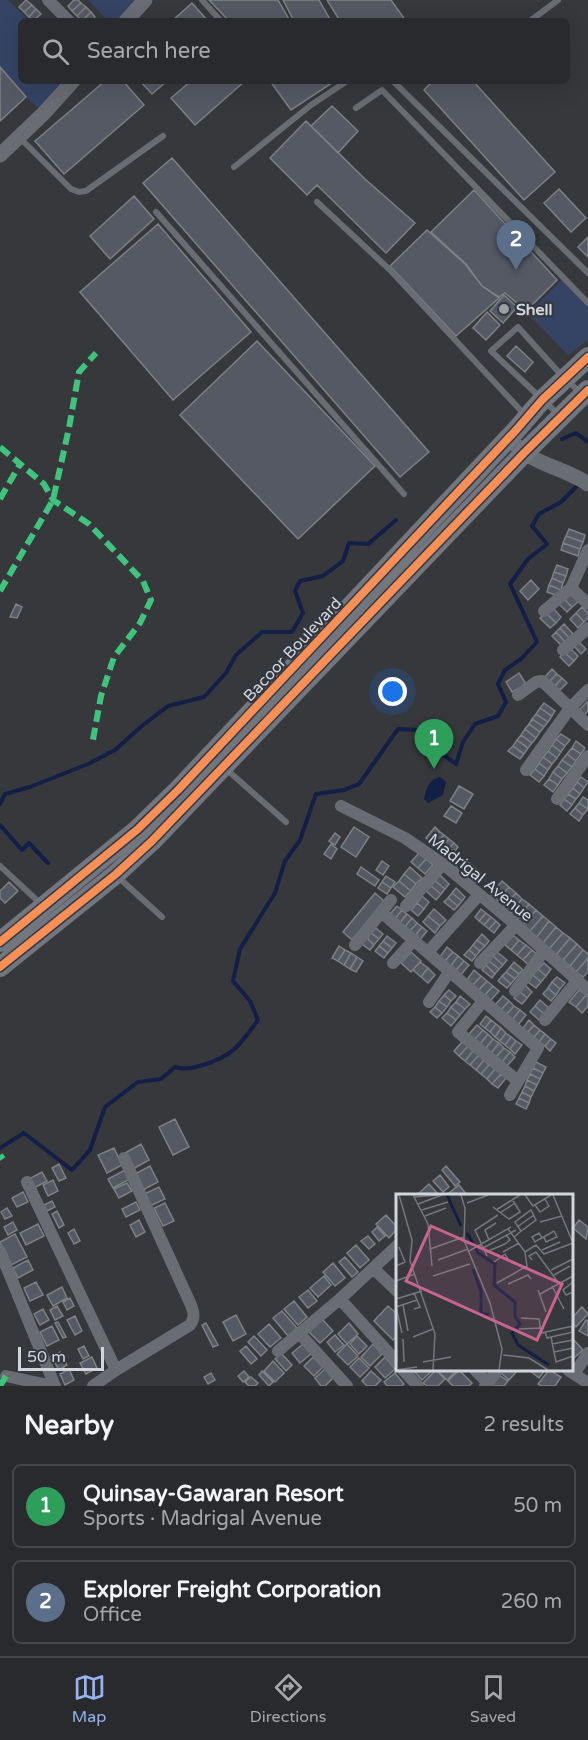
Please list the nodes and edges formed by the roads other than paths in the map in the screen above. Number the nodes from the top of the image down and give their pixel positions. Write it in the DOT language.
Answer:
graph roads {
  1 [pos="48,0"];
  2 [pos="202,0"];
  3 [pos="558,0"];
  4 [pos="141,1"];
  5 [pos="66,18"];
  6 [pos="128,18"];
  7 [pos="218,18"];
  8 [pos="534,18"];
  9 [pos="70,84"];
  10 [pos="342,84"];
  11 [pos="396,84"];
  12 [pos="356,108"];
  13 [pos="163,136"];
  14 [pos="19,137"];
  15 [pos="0,155"];
  16 [pos="234,167"];
  17 [pos="318,202"];
  18 [pos="156,212"];
  19 [pos="588,273"];
  20 [pos="588,303"];
  21 [pos="588,357"];
  22 [pos="564,378"];
  23 [pos="585,392"];
  24 [pos="542,400"];
  25 [pos="528,417"];
  26 [pos="560,417"];
  27 [pos="509,438"];
  28 [pos="524,453"];
  29 [pos="588,484"];
  30 [pos="404,494"];
  31 [pos="588,550"];
  32 [pos="571,588"];
  33 [pos="588,604"];
  34 [pos="544,611"];
  35 [pos="588,628"];
  36 [pos="563,650"];
  37 [pos="588,690"];
  38 [pos="518,694"];
  39 [pos="570,708"];
  40 [pos="588,725"];
  41 [pos="588,756"];
  42 [pos="224,766"];
  43 [pos="526,770"];
  44 [pos="557,799"];
  45 [pos="341,806"];
  46 [pos="286,822"];
  47 [pos="443,864"];
  48 [pos="0,866"];
  49 [pos="116,874"];
  50 [pos="479,895"];
  51 [pos="391,900"];
  52 [pos="406,906"];
  53 [pos="44,907"];
  54 [pos="381,912"];
  55 [pos="162,917"];
  56 [pos="516,925"];
  57 [pos="414,940"];
  58 [pos="0,942"];
  59 [pos="355,945"];
  60 [pos="544,951"];
  61 [pos="428,952"];
  62 [pos="393,963"];
  63 [pos="480,963"];
  64 [pos="0,967"];
  65 [pos="450,971"];
  66 [pos="578,981"];
  67 [pos="588,990"];
  68 [pos="514,991"];
  69 [pos="484,1000"];
  70 [pos="429,1002"];
  71 [pos="545,1020"];
  72 [pos="518,1081"];
  73 [pos="510,1095"];
  74 [pos="124,1158"];
  75 [pos="27,1182"];
  76 [pos="396,1247"];
  77 [pos="0,1251"];
  78 [pos="374,1269"];
  79 [pos="396,1291"];
  80 [pos="340,1299"];
  81 [pos="300,1334"];
  82 [pos="278,1351"];
  83 [pos="588,1353"];
  84 [pos="396,1361"];
  85 [pos="116,1370"];
  86 [pos="573,1370"];
  87 [pos="404,1371"];
  88 [pos="476,1371"];
  89 [pos="497,1371"];
  90 [pos="571,1372"];
  91 [pos="6,1376"];
  92 [pos="588,1383"];
  93 [pos="486,1384"];
  94 [pos="54,1386"];
  95 [pos="93,1386"];
  96 [pos="347,1386"];
  97 [pos="418,1386"];
  1 -- 5 [label="street"];
  2 -- 7 [label="lane"];
  3 -- 8 [label="lane"];
  4 -- 6 [label="street"];
  9 -- 14 [label="street"];
  10 -- 16 [label="lane"];
  11 -- 19 [label="lane"];
  12 -- 20 [label="lane"];
  13 -- 14 [label="lane"];
  14 -- 15 [label="street"];
  17 -- 25 [label="lane"];
  18 -- 30 [label="lane"];
  21 -- 22 [label="main road, Bacoor Boulevard"];
  22 -- 23 [label="lane"];
  22 -- 24 [label="main road, Bacoor Boulevard"];
  22 -- 24 [label="lane"];
  23 -- 26 [label="main road, Bacoor Boulevard"];
  24 -- 25 [label="main road, Bacoor Boulevard"];
  24 -- 26 [label="lane"];
  25 -- 27 [label="main road, Bacoor Boulevard"];
  26 -- 28 [label="main road, Bacoor Boulevard"];
  27 -- 28 [label="street"];
  27 -- 53 [label="main road, Bacoor Boulevard"];
  28 -- 29 [label="street"];
  28 -- 42 [label="main road, Bacoor Boulevard"];
  31 -- 32 [label="street"];
  32 -- 33 [label="street"];
  32 -- 34 [label="street"];
  35 -- 36 [label="street"];
  37 -- 39 [label="street"];
  38 -- 39 [label="street"];
  39 -- 40 [label="street"];
  39 -- 43 [label="street"];
  41 -- 44 [label="street"];
  42 -- 46 [label="lane"];
  42 -- 49 [label="main road, Bacoor Boulevard"];
  45 -- 47 [label="street, Madrigal Avenue"];
  47 -- 50 [label="street, Madrigal Avenue"];
  47 -- 52 [label="street"];
  48 -- 53 [label="lane"];
  49 -- 55 [label="lane"];
  49 -- 64 [label="main road, Bacoor Boulevard"];
  50 -- 56 [label="street, Madrigal Avenue"];
  50 -- 61 [label="street"];
  51 -- 54 [label="street"];
  53 -- 58 [label="main road, Bacoor Boulevard"];
  54 -- 57 [label="street"];
  54 -- 59 [label="street"];
  56 -- 60 [label="street, Madrigal Avenue"];
  56 -- 63 [label="street"];
  57 -- 61 [label="street"];
  57 -- 62 [label="street"];
  60 -- 66 [label="street, Madrigal Avenue"];
  60 -- 68 [label="street"];
  61 -- 65 [label="street"];
  65 -- 69 [label="street"];
  65 -- 70 [label="street"];
  66 -- 67 [label="street, Madrigal Avenue"];
  66 -- 71 [label="street"];
  69 -- 72 [label="street"];
  69 -- 72 [label="street"];
  72 -- 73 [label="street"];
  74 -- 85 [label="street"];
  75 -- 85 [label="street"];
  76 -- 78 [label="street"];
  77 -- 94 [label="street"];
  78 -- 79 [label="street"];
  78 -- 80 [label="street"];
  80 -- 81 [label="street"];
  80 -- 84 [label="street"];
  81 -- 82 [label="street"];
  81 -- 96 [label="street"];
  83 -- 86 [label="street"];
  85 -- 95 [label="street"];
  87 -- 97 [label="street"];
  88 -- 93 [label="street"];
  89 -- 93 [label="street"];
  90 -- 92 [label="street"];
  91 -- 94 [label="street"];
}
